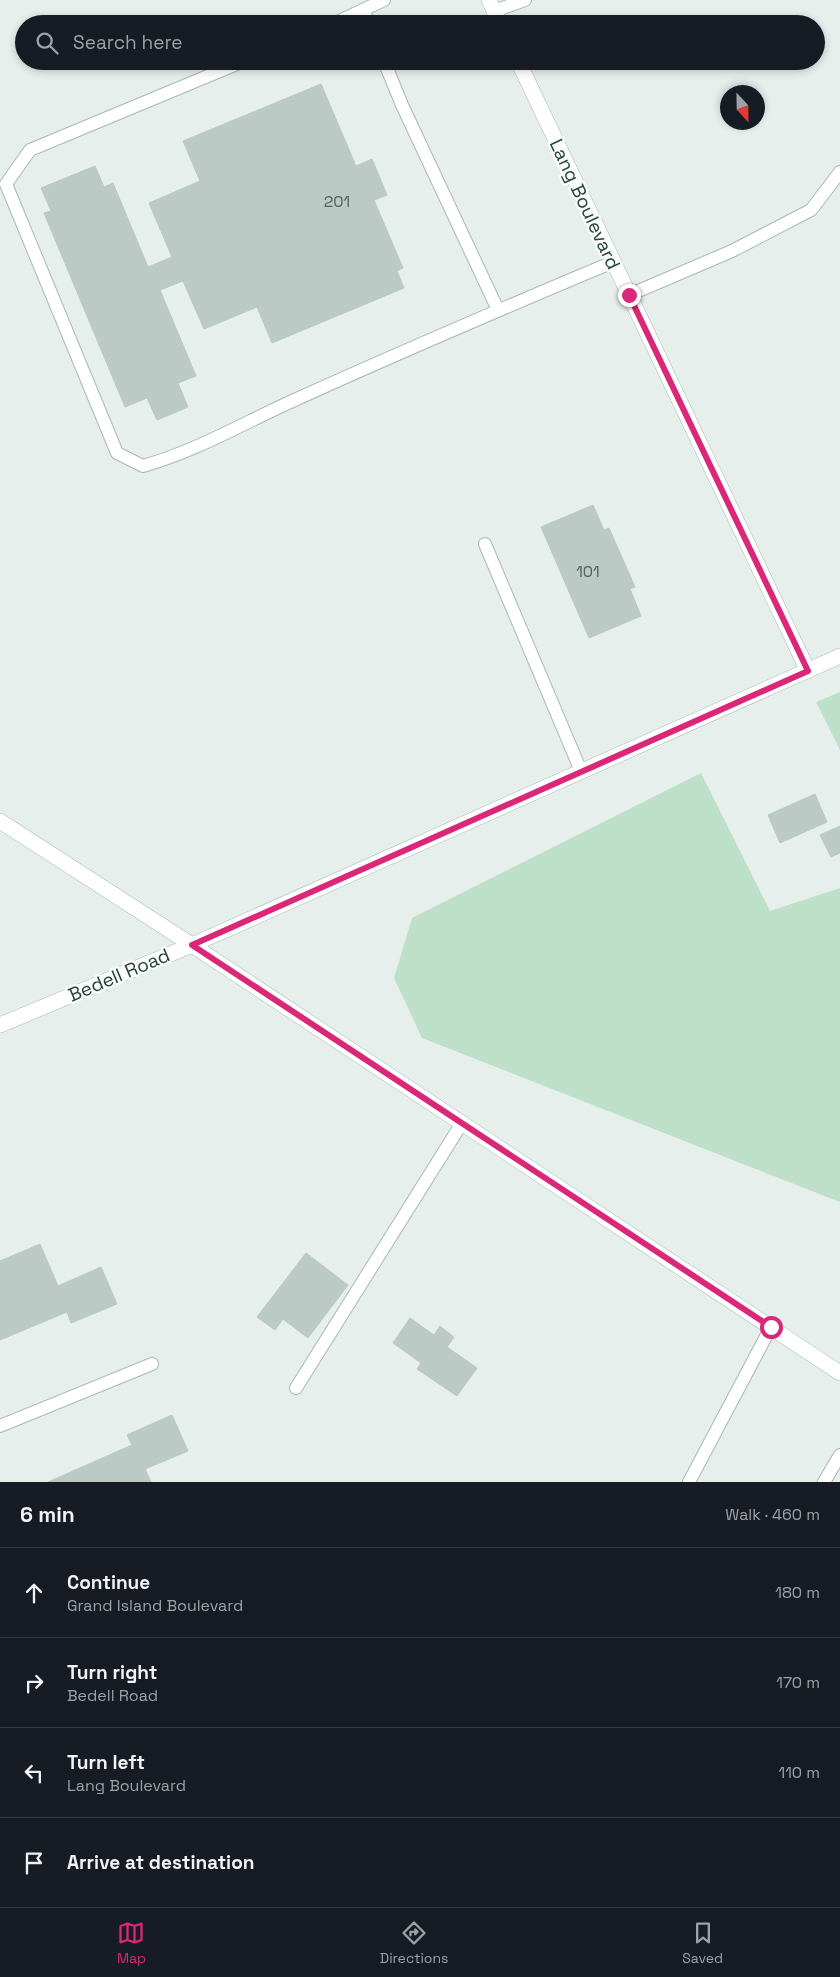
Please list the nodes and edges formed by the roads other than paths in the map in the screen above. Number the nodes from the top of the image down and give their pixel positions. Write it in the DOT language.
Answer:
graph roads {
  1 [pos="384,0"];
  2 [pos="525,0"];
  3 [pos="363,10"];
  4 [pos="494,12"];
  5 [pos="352,15"];
  6 [pos="365,15"];
  7 [pos="222,70"];
  8 [pos="388,70"];
  9 [pos="522,70"];
  10 [pos="840,172"];
  11 [pos="613,262"];
  12 [pos="629,295"];
  13 [pos="498,310"];
  14 [pos="485,544"];
  15 [pos="840,656"];
  16 [pos="808,671"];
  17 [pos="581,771"];
  18 [pos="0,820"];
  19 [pos="192,945"];
  20 [pos="0,1025"];
  21 [pos="462,1123"];
  22 [pos="771,1327"];
  23 [pos="152,1364"];
  24 [pos="840,1373"];
  25 [pos="296,1388"];
  26 [pos="0,1426"];
  27 [pos="840,1455"];
  28 [pos="689,1482"];
  29 [pos="824,1482"];
  1 -- 3 [label="lane"];
  2 -- 4 [label="lane"];
  3 -- 5 [label="lane"];
  3 -- 6 [label="lane"];
  7 -- 13 [label="lane"];
  8 -- 13 [label="lane"];
  9 -- 11 [label="street, Lang Boulevard"];
  10 -- 12 [label="lane"];
  11 -- 12 [label="street, Lang Boulevard"];
  11 -- 13 [label="lane"];
  12 -- 16 [label="street, Lang Boulevard"];
  14 -- 17 [label="lane"];
  15 -- 16 [label="street, Bedell Road"];
  16 -- 17 [label="street, Bedell Road"];
  17 -- 19 [label="street, Bedell Road"];
  18 -- 19 [label="street"];
  19 -- 20 [label="street, Bedell Road"];
  19 -- 21 [label="street"];
  21 -- 22 [label="street"];
  21 -- 25 [label="lane"];
  22 -- 24 [label="street"];
  22 -- 28 [label="lane"];
  23 -- 26 [label="lane"];
  27 -- 29 [label="lane"];
}
